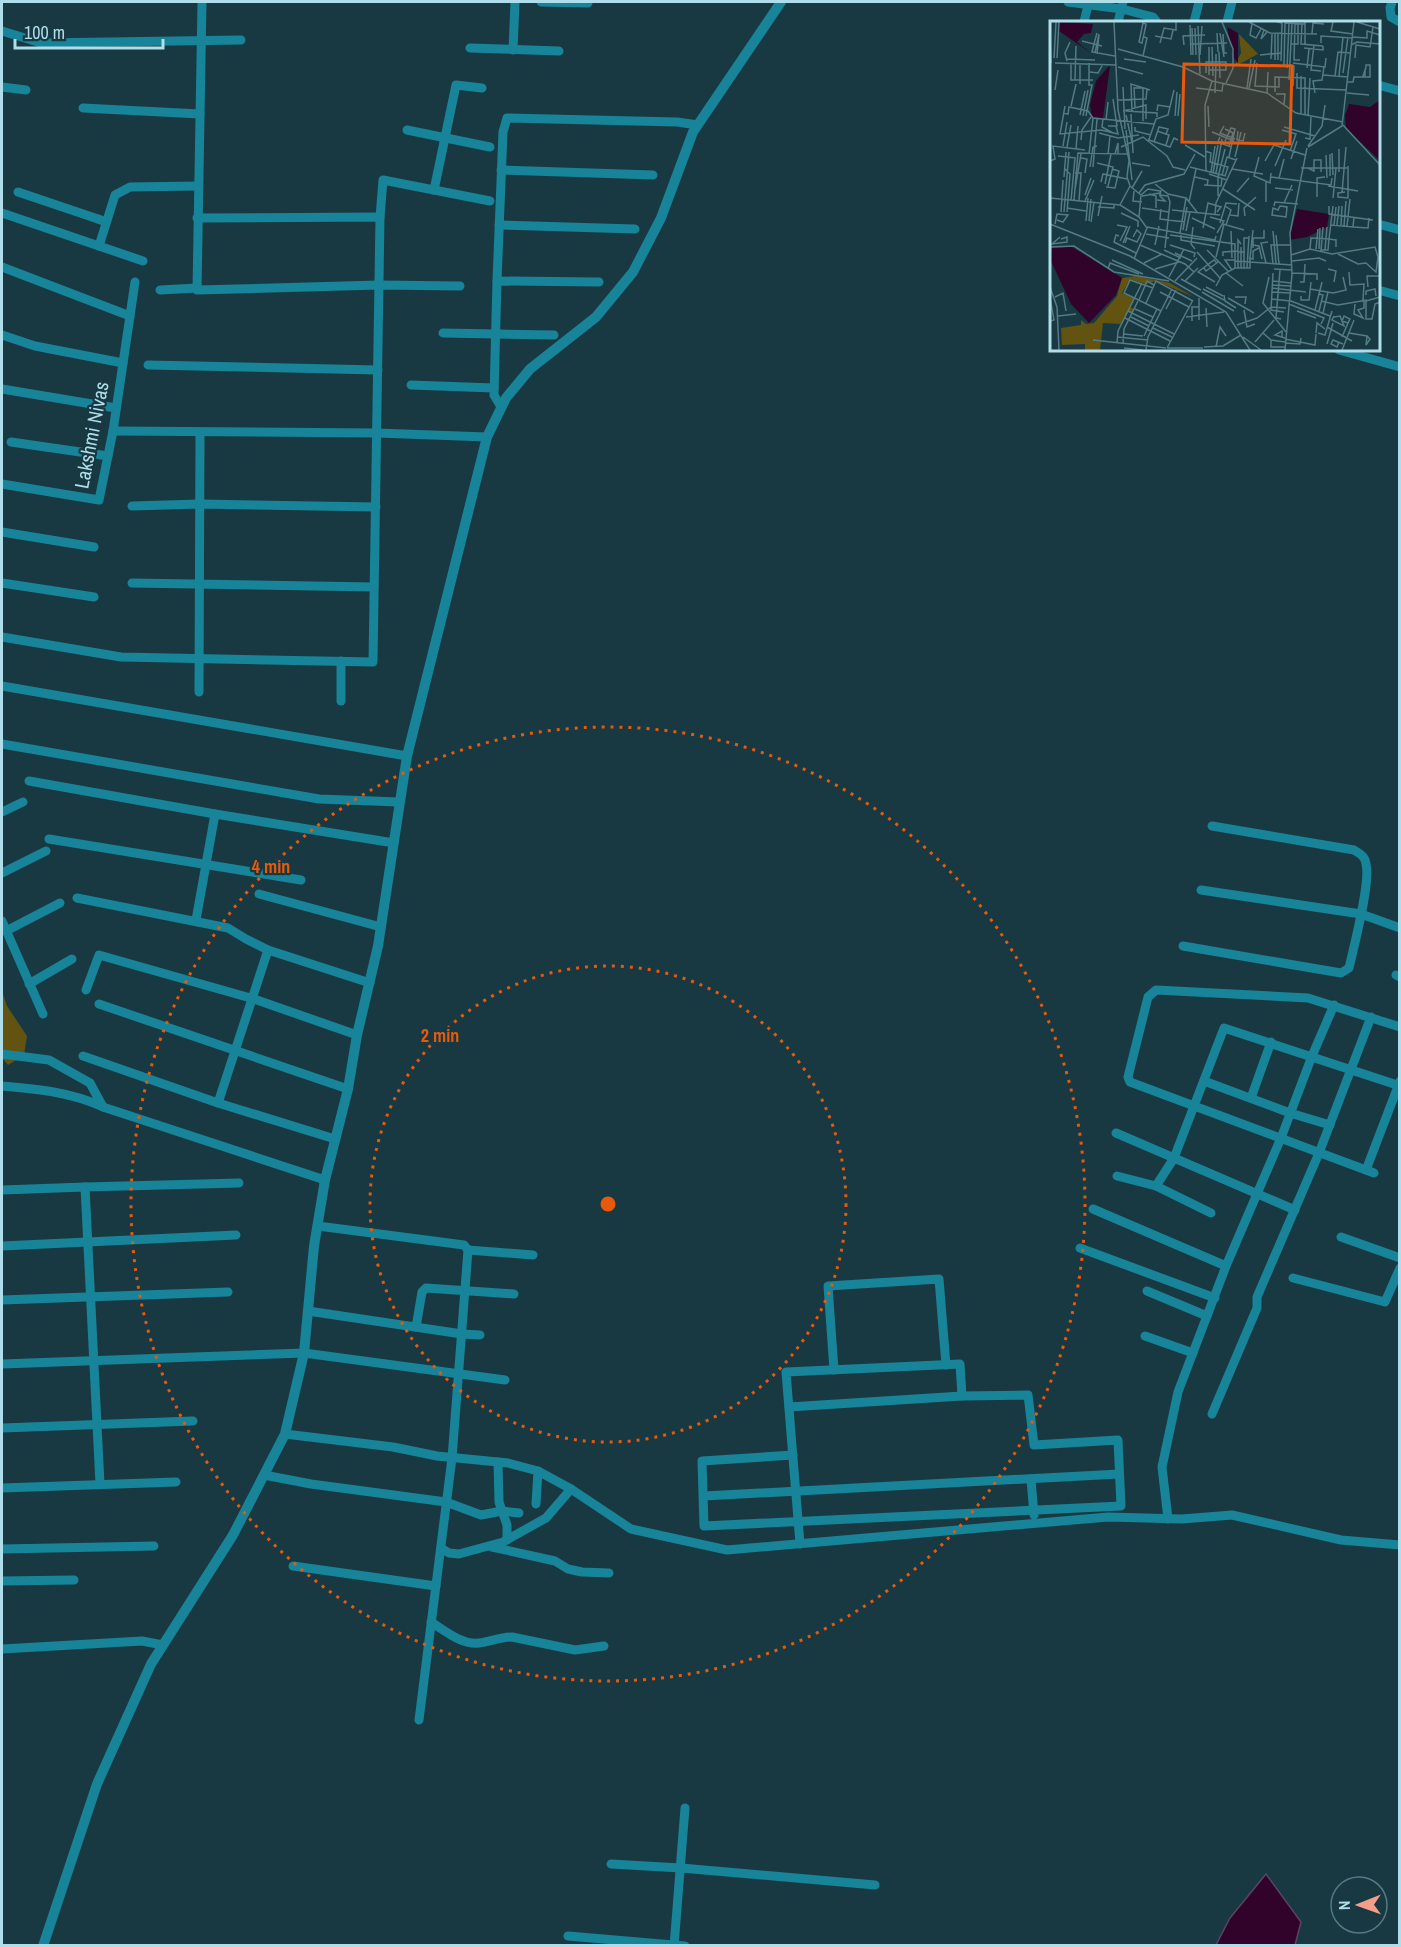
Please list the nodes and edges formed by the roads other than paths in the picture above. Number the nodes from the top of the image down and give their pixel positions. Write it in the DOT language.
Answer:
graph roads {
  1 [pos="202,2"];
  2 [pos="515,2"];
  3 [pos="541,2"];
  4 [pos="781,2"];
  5 [pos="1068,2"];
  6 [pos="1199,2"];
  7 [pos="1232,2"];
  8 [pos="1392,2"];
  9 [pos="588,3"];
  10 [pos="1088,5"];
  11 [pos="1123,5"];
  12 [pos="1084,21"];
  13 [pos="1118,21"];
  14 [pos="1156,21"];
  15 [pos="1194,21"];
  16 [pos="1227,21"];
  17 [pos="1400,22"];
  18 [pos="2,31"];
  19 [pos="201,40"];
  20 [pos="241,40"];
  21 [pos="470,48"];
  22 [pos="513,50"];
  23 [pos="559,51"];
  24 [pos="1380,86"];
  25 [pos="2,87"];
  26 [pos="482,88"];
  27 [pos="26,90"];
  28 [pos="1400,91"];
  29 [pos="83,108"];
  30 [pos="200,114"];
  31 [pos="698,125"];
  32 [pos="407,130"];
  33 [pos="445,138"];
  34 [pos="490,147"];
  35 [pos="501,170"];
  36 [pos="653,175"];
  37 [pos="198,186"];
  38 [pos="434,190"];
  39 [pos="18,192"];
  40 [pos="490,201"];
  41 [pos="2,213"];
  42 [pos="197,218"];
  43 [pos="380,218"];
  44 [pos="102,221"];
  45 [pos="499,225"];
  46 [pos="1380,225"];
  47 [pos="635,229"];
  48 [pos="1400,230"];
  49 [pos="99,246"];
  50 [pos="143,261"];
  51 [pos="2,267"];
  52 [pos="496,281"];
  53 [pos="135,282"];
  54 [pos="599,282"];
  55 [pos="379,285"];
  56 [pos="460,286"];
  57 [pos="196,288"];
  58 [pos="160,290"];
  59 [pos="1380,291"];
  60 [pos="1400,296"];
  61 [pos="130,316"];
  62 [pos="444,333"];
  63 [pos="495,334"];
  64 [pos="2,335"];
  65 [pos="554,335"];
  66 [pos="1339,351"];
  67 [pos="123,363"];
  68 [pos="148,365"];
  69 [pos="1400,367"];
  70 [pos="378,370"];
  71 [pos="411,385"];
  72 [pos="2,388"];
  73 [pos="494,388"];
  74 [pos="501,407"];
  75 [pos="116,408"];
  76 [pos="113,431"];
  77 [pos="200,432"];
  78 [pos="377,433"];
  79 [pos="487,437"];
  80 [pos="11,442"];
  81 [pos="108,456"];
  82 [pos="2,484"];
  83 [pos="200,504"];
  84 [pos="132,506"];
  85 [pos="376,507"];
  86 [pos="2,532"];
  87 [pos="94,547"];
  88 [pos="2,583"];
  89 [pos="132,583"];
  90 [pos="200,584"];
  91 [pos="374,587"];
  92 [pos="94,597"];
  93 [pos="2,637"];
  94 [pos="200,659"];
  95 [pos="341,662"];
  96 [pos="2,686"];
  97 [pos="199,692"];
  98 [pos="341,701"];
  99 [pos="2,744"];
  100 [pos="407,756"];
  101 [pos="29,781"];
  102 [pos="23,802"];
  103 [pos="399,802"];
  104 [pos="2,812"];
  105 [pos="214,814"];
  106 [pos="1212,826"];
  107 [pos="49,839"];
  108 [pos="394,843"];
  109 [pos="46,851"];
  110 [pos="207,865"];
  111 [pos="2,873"];
  112 [pos="301,880"];
  113 [pos="1202,890"];
  114 [pos="259,894"];
  115 [pos="77,898"];
  116 [pos="60,903"];
  117 [pos="1361,914"];
  118 [pos="196,920"];
  119 [pos="2,921"];
  120 [pos="381,927"];
  121 [pos="1400,928"];
  122 [pos="6,931"];
  123 [pos="1182,946"];
  124 [pos="268,950"];
  125 [pos="72,959"];
  126 [pos="370,983"];
  127 [pos="29,984"];
  128 [pos="86,990"];
  129 [pos="254,999"];
  130 [pos="99,1004"];
  131 [pos="1334,1005"];
  132 [pos="43,1014"];
  133 [pos="1371,1017"];
  134 [pos="1400,1027"];
  135 [pos="357,1035"];
  136 [pos="1271,1042"];
  137 [pos="236,1049"];
  138 [pos="2,1054"];
  139 [pos="83,1056"];
  140 [pos="1312,1056"];
  141 [pos="1352,1069"];
  142 [pos="1204,1081"];
  143 [pos="1399,1084"];
  144 [pos="2,1086"];
  145 [pos="348,1089"];
  146 [pos="1251,1098"];
  147 [pos="218,1103"];
  148 [pos="1195,1105"];
  149 [pos="103,1107"];
  150 [pos="1290,1113"];
  151 [pos="1330,1125"];
  152 [pos="1116,1133"];
  153 [pos="1281,1138"];
  154 [pos="336,1139"];
  155 [pos="1319,1153"];
  156 [pos="1174,1158"];
  157 [pos="1117,1176"];
  158 [pos="326,1180"];
  159 [pos="239,1183"];
  160 [pos="1156,1186"];
  161 [pos="85,1187"];
  162 [pos="2,1190"];
  163 [pos="1257,1195"];
  164 [pos="1093,1209"];
  165 [pos="1295,1210"];
  166 [pos="1211,1213"];
  167 [pos="318,1226"];
  168 [pos="236,1235"];
  169 [pos="1341,1237"];
  170 [pos="88,1242"];
  171 [pos="2,1246"];
  172 [pos="1080,1248"];
  173 [pos="468,1250"];
  174 [pos="534,1255"];
  175 [pos="1400,1258"];
  176 [pos="1226,1266"];
  177 [pos="1400,1268"];
  178 [pos="1293,1278"];
  179 [pos="465,1290"];
  180 [pos="1147,1291"];
  181 [pos="228,1292"];
  182 [pos="514,1294"];
  183 [pos="90,1296"];
  184 [pos="1215,1298"];
  185 [pos="2,1300"];
  186 [pos="308,1311"];
  187 [pos="1208,1316"];
  188 [pos="416,1327"];
  189 [pos="462,1334"];
  190 [pos="480,1335"];
  191 [pos="1145,1336"];
  192 [pos="304,1353"];
  193 [pos="1193,1353"];
  194 [pos="93,1360"];
  195 [pos="2,1364"];
  196 [pos="946,1365"];
  197 [pos="834,1370"];
  198 [pos="459,1373"];
  199 [pos="505,1380"];
  200 [pos="962,1396"];
  201 [pos="789,1407"];
  202 [pos="1212,1414"];
  203 [pos="193,1421"];
  204 [pos="97,1425"];
  205 [pos="2,1428"];
  206 [pos="285,1434"];
  207 [pos="793,1455"];
  208 [pos="452,1458"];
  209 [pos="498,1462"];
  210 [pos="538,1471"];
  211 [pos="1119,1474"];
  212 [pos="264,1475"];
  213 [pos="1031,1479"];
  214 [pos="176,1482"];
  215 [pos="100,1484"];
  216 [pos="2,1488"];
  217 [pos="571,1489"];
  218 [pos="796,1490"];
  219 [pos="704,1496"];
  220 [pos="446,1502"];
  221 [pos="536,1504"];
  222 [pos="1033,1510"];
  223 [pos="502,1511"];
  224 [pos="519,1513"];
  225 [pos="1168,1519"];
  226 [pos="798,1521"];
  227 [pos="1034,1524"];
  228 [pos="507,1540"];
  229 [pos="801,1544"];
  230 [pos="154,1545"];
  231 [pos="1400,1545"];
  232 [pos="489,1546"];
  233 [pos="441,1548"];
  234 [pos="2,1549"];
  235 [pos="293,1566"];
  236 [pos="609,1574"];
  237 [pos="74,1580"];
  238 [pos="2,1581"];
  239 [pos="436,1586"];
  240 [pos="431,1622"];
  241 [pos="163,1645"];
  242 [pos="604,1646"];
  243 [pos="2,1650"];
  244 [pos="419,1720"];
  245 [pos="685,1808"];
  246 [pos="611,1864"];
  247 [pos="681,1868"];
  248 [pos="875,1885"];
  249 [pos="568,1936"];
  250 [pos="674,1945"];
  251 [pos="44,1946"];
  252 [pos="685,1946"];
  1 -- 19 [label="street"];
  2 -- 22 [label="street"];
  3 -- 9 [label="street"];
  4 -- 31 [label="street"];
  5 -- 10 [label="street"];
  6 -- 15 [label="street"];
  7 -- 16 [label="street"];
  8 -- 17 [label="street"];
  10 -- 11 [label="street"];
  10 -- 12 [label="street"];
  11 -- 13 [label="street"];
  11 -- 14 [label="street"];
  18 -- 19 [label="street"];
  19 -- 20 [label="street"];
  19 -- 30 [label="street"];
  21 -- 22 [label="street"];
  22 -- 23 [label="street"];
  24 -- 28 [label="street"];
  25 -- 27 [label="street"];
  26 -- 33 [label="street"];
  29 -- 30 [label="street"];
  30 -- 37 [label="street"];
  31 -- 35 [label="street"];
  31 -- 74 [label="street"];
  32 -- 33 [label="street"];
  33 -- 34 [label="street"];
  33 -- 38 [label="street"];
  35 -- 36 [label="street"];
  35 -- 45 [label="street"];
  37 -- 42 [label="street"];
  37 -- 49 [label="street"];
  38 -- 40 [label="street"];
  38 -- 43 [label="street"];
  39 -- 44 [label="street"];
  41 -- 49 [label="street"];
  42 -- 43 [label="street"];
  42 -- 57 [label="street"];
  43 -- 55 [label="street"];
  45 -- 47 [label="street"];
  45 -- 52 [label="street"];
  46 -- 48 [label="street"];
  49 -- 50 [label="street"];
  51 -- 61 [label="street"];
  52 -- 54 [label="street"];
  52 -- 63 [label="street"];
  53 -- 61 [label="street, Lakshmi Nivas"];
  55 -- 56 [label="street"];
  55 -- 57 [label="street"];
  55 -- 70 [label="street"];
  57 -- 58 [label="street"];
  59 -- 60 [label="street"];
  61 -- 67 [label="street, Lakshmi Nivas"];
  62 -- 63 [label="street"];
  63 -- 65 [label="street"];
  63 -- 73 [label="street"];
  64 -- 67 [label="street"];
  66 -- 69 [label="street"];
  67 -- 75 [label="street, Lakshmi Nivas"];
  68 -- 70 [label="street"];
  70 -- 78 [label="street"];
  71 -- 73 [label="street"];
  72 -- 75 [label="street"];
  73 -- 74 [label="street"];
  74 -- 79 [label="street"];
  75 -- 76 [label="street, Lakshmi Nivas"];
  76 -- 77 [label="street"];
  76 -- 81 [label="street, Lakshmi Nivas"];
  77 -- 78 [label="street"];
  77 -- 83 [label="street"];
  78 -- 79 [label="street"];
  78 -- 85 [label="street"];
  79 -- 100 [label="street"];
  80 -- 81 [label="street"];
  81 -- 82 [label="street, Lakshmi Nivas"];
  83 -- 84 [label="street"];
  83 -- 85 [label="street"];
  83 -- 90 [label="street"];
  85 -- 91 [label="street"];
  86 -- 87 [label="street"];
  88 -- 92 [label="street"];
  89 -- 90 [label="street"];
  90 -- 91 [label="street"];
  90 -- 94 [label="street"];
  91 -- 95 [label="street"];
  93 -- 94 [label="street"];
  94 -- 95 [label="street"];
  94 -- 97 [label="street"];
  95 -- 98 [label="street"];
  96 -- 100 [label="street"];
  99 -- 103 [label="street"];
  100 -- 103 [label="street"];
  101 -- 105 [label="street"];
  102 -- 104 [label="street"];
  103 -- 108 [label="street"];
  105 -- 108 [label="street"];
  105 -- 110 [label="street"];
  106 -- 117 [label="street"];
  107 -- 110 [label="street"];
  108 -- 120 [label="street"];
  109 -- 111 [label="street"];
  110 -- 112 [label="street"];
  110 -- 118 [label="street"];
  113 -- 117 [label="street"];
  114 -- 120 [label="street"];
  115 -- 118 [label="street"];
  116 -- 122 [label="street"];
  117 -- 121 [label="street"];
  117 -- 123 [label="street"];
  118 -- 124 [label="street"];
  119 -- 122 [label="street"];
  120 -- 126 [label="street"];
  122 -- 127 [label="street"];
  124 -- 126 [label="street"];
  124 -- 129 [label="street"];
  125 -- 127 [label="street"];
  126 -- 135 [label="street"];
  127 -- 132 [label="street"];
  128 -- 129 [label="street"];
  129 -- 135 [label="street"];
  129 -- 137 [label="street"];
  130 -- 137 [label="street"];
  131 -- 133 [label="street"];
  131 -- 140 [label="street"];
  131 -- 148 [label="street"];
  133 -- 134 [label="street"];
  133 -- 141 [label="street"];
  135 -- 145 [label="street"];
  136 -- 140 [label="street"];
  136 -- 142 [label="street"];
  136 -- 146 [label="street"];
  137 -- 145 [label="street"];
  137 -- 147 [label="street"];
  138 -- 149 [label="street"];
  139 -- 147 [label="street"];
  140 -- 141 [label="street"];
  140 -- 150 [label="street"];
  141 -- 143 [label="street"];
  141 -- 151 [label="street"];
  142 -- 146 [label="street"];
  142 -- 148 [label="street"];
  143 -- 155 [label="street"];
  144 -- 149 [label="street"];
  145 -- 154 [label="street"];
  146 -- 150 [label="street"];
  147 -- 154 [label="street"];
  148 -- 153 [label="street"];
  148 -- 156 [label="street"];
  149 -- 158 [label="street"];
  150 -- 151 [label="street"];
  150 -- 153 [label="street"];
  151 -- 155 [label="street"];
  152 -- 156 [label="street"];
  153 -- 155 [label="street"];
  153 -- 163 [label="street"];
  154 -- 158 [label="street"];
  155 -- 165 [label="street"];
  156 -- 160 [label="street"];
  156 -- 163 [label="street"];
  157 -- 160 [label="street"];
  158 -- 167 [label="street"];
  159 -- 161 [label="street"];
  160 -- 166 [label="street"];
  161 -- 162 [label="street"];
  161 -- 170 [label="street"];
  163 -- 165 [label="street"];
  163 -- 176 [label="street"];
  164 -- 176 [label="street"];
  165 -- 202 [label="street"];
  167 -- 173 [label="street"];
  167 -- 186 [label="street"];
  168 -- 170 [label="street"];
  169 -- 175 [label="street"];
  170 -- 171 [label="street"];
  170 -- 183 [label="street"];
  172 -- 184 [label="street"];
  173 -- 174 [label="street"];
  173 -- 179 [label="street"];
  176 -- 184 [label="street"];
  177 -- 178 [label="street"];
  179 -- 182 [label="street"];
  179 -- 188 [label="street"];
  179 -- 189 [label="street"];
  180 -- 187 [label="street"];
  181 -- 183 [label="street"];
  183 -- 185 [label="street"];
  183 -- 194 [label="street"];
  184 -- 187 [label="street"];
  186 -- 188 [label="street"];
  186 -- 192 [label="street"];
  187 -- 193 [label="street"];
  188 -- 189 [label="street"];
  189 -- 190 [label="street"];
  189 -- 198 [label="street"];
  191 -- 193 [label="street"];
  192 -- 194 [label="street"];
  192 -- 198 [label="street"];
  192 -- 206 [label="street"];
  193 -- 225 [label="street"];
  194 -- 195 [label="street"];
  194 -- 204 [label="street"];
  196 -- 197 [label="street"];
  196 -- 197 [label="street"];
  196 -- 200 [label="street"];
  197 -- 201 [label="street"];
  198 -- 199 [label="street"];
  198 -- 208 [label="street"];
  200 -- 201 [label="street"];
  200 -- 211 [label="street"];
  201 -- 207 [label="street"];
  203 -- 204 [label="street"];
  204 -- 205 [label="street"];
  204 -- 215 [label="street"];
  206 -- 208 [label="street"];
  206 -- 212 [label="street"];
  207 -- 218 [label="street"];
  207 -- 219 [label="street"];
  208 -- 209 [label="street"];
  208 -- 220 [label="street"];
  209 -- 210 [label="street"];
  209 -- 223 [label="street"];
  210 -- 217 [label="street"];
  210 -- 221 [label="street"];
  211 -- 213 [label="street"];
  211 -- 222 [label="street"];
  212 -- 220 [label="street"];
  212 -- 241 [label="street"];
  213 -- 218 [label="street"];
  213 -- 222 [label="street"];
  214 -- 215 [label="street"];
  215 -- 216 [label="street"];
  217 -- 228 [label="street"];
  217 -- 229 [label="street"];
  218 -- 219 [label="street"];
  218 -- 226 [label="street"];
  219 -- 226 [label="street"];
  220 -- 223 [label="street"];
  220 -- 233 [label="street"];
  222 -- 226 [label="street"];
  222 -- 227 [label="street"];
  223 -- 224 [label="street"];
  223 -- 228 [label="street"];
  225 -- 227 [label="street"];
  225 -- 231 [label="street"];
  226 -- 229 [label="street"];
  227 -- 229 [label="street"];
  228 -- 232 [label="street"];
  230 -- 234 [label="street"];
  232 -- 233 [label="street"];
  232 -- 236 [label="street"];
  233 -- 239 [label="street"];
  235 -- 239 [label="street"];
  237 -- 238 [label="street"];
  239 -- 240 [label="street"];
  240 -- 242 [label="street"];
  240 -- 244 [label="street"];
  241 -- 243 [label="street"];
  241 -- 251 [label="street"];
  245 -- 247 [label="street"];
  246 -- 247 [label="street"];
  247 -- 248 [label="street"];
  247 -- 250 [label="street"];
  249 -- 250 [label="street"];
  250 -- 252 [label="street"];
}
